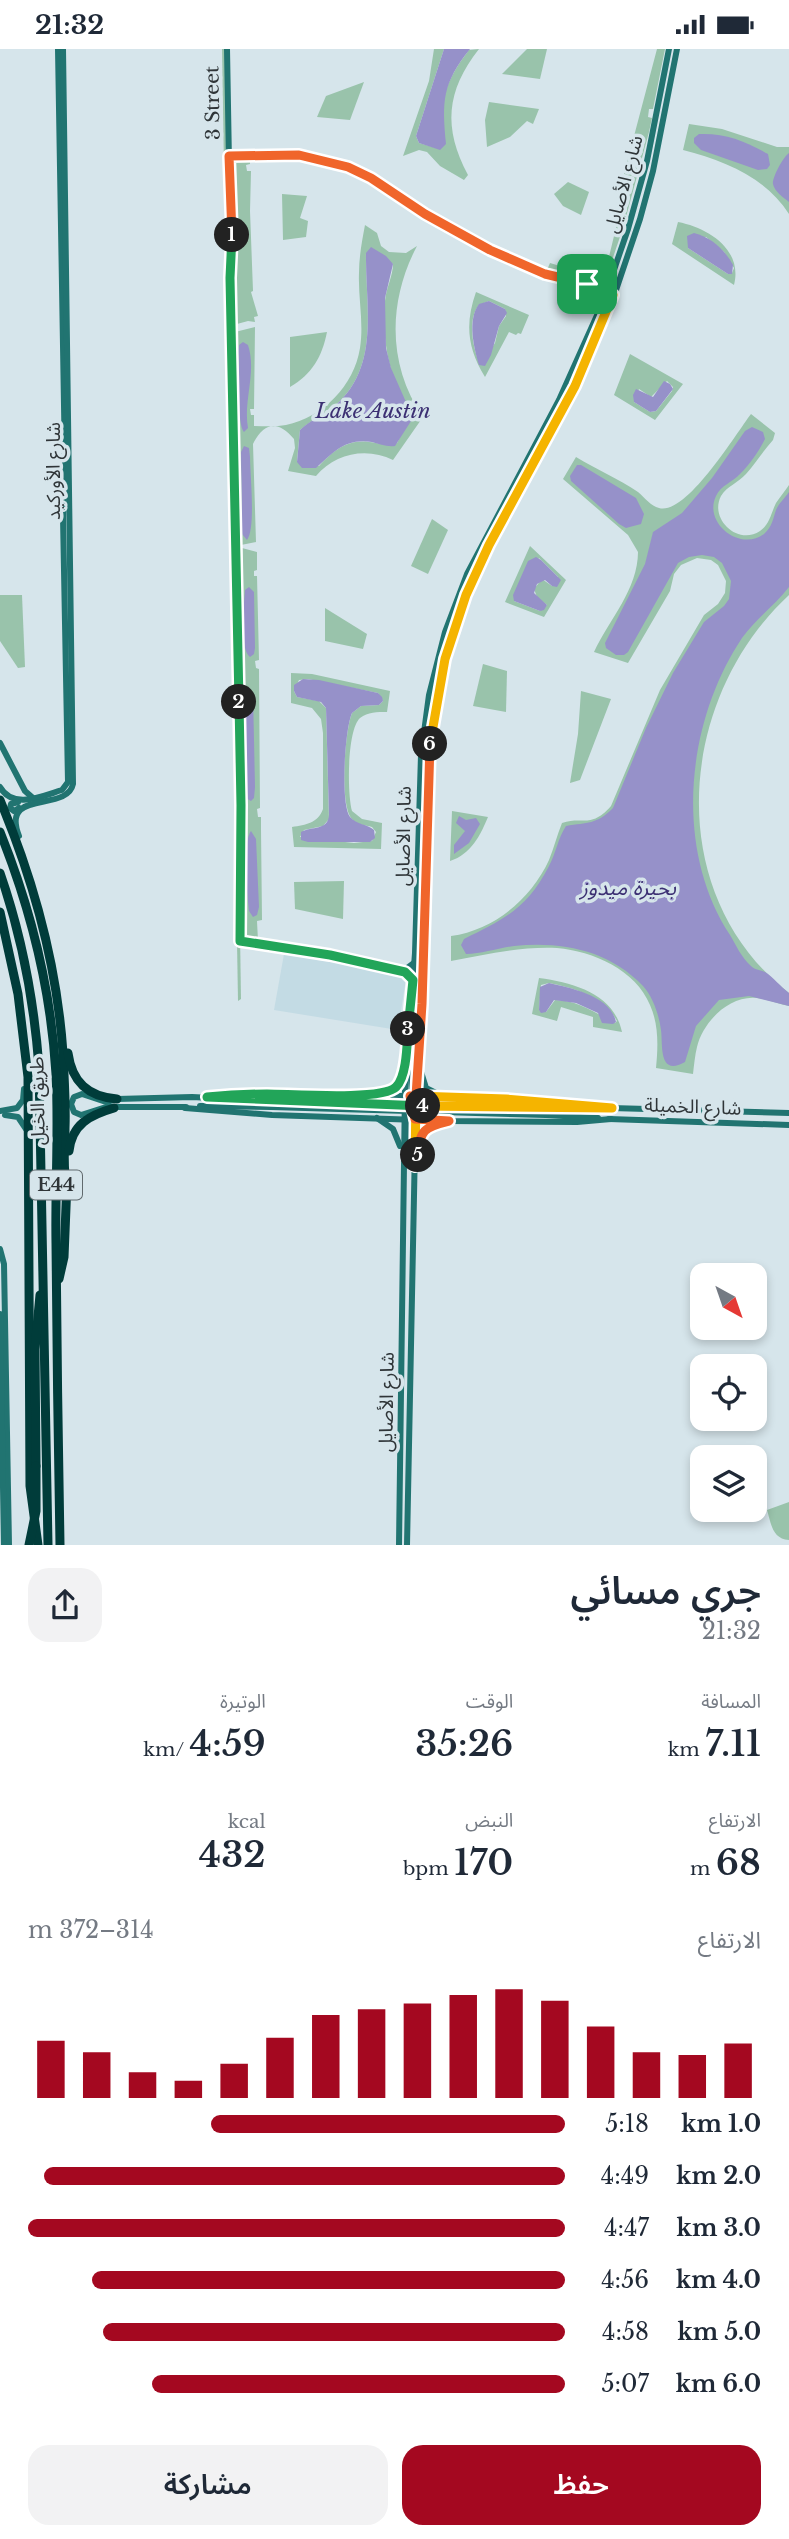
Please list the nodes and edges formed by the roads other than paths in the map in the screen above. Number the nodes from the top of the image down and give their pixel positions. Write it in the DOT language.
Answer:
graph roads {
  1 [pos="58,49"];
  2 [pos="63,49"];
  3 [pos="227,49"];
  4 [pos="669,49"];
  5 [pos="677,49"];
  6 [pos="58,60"];
  7 [pos="63,76"];
  8 [pos="229,156"];
  9 [pos="61,256"];
  10 [pos="67,269"];
  11 [pos="609,296"];
  12 [pos="63,517"];
  13 [pos="69,532"];
  14 [pos="66,674"];
  15 [pos="71,690"];
  16 [pos="0,743"];
  17 [pos="0,787"];
  18 [pos="0,800"];
  19 [pos="23,800"];
  20 [pos="32,801"];
  21 [pos="0,832"];
  22 [pos="21,854"];
  23 [pos="0,873"];
  24 [pos="0,912"];
  25 [pos="4,928"];
  26 [pos="414,963"];
  27 [pos="396,968"];
  28 [pos="413,980"];
  29 [pos="56,994"];
  30 [pos="408,1034"];
  31 [pos="25,1042"];
  32 [pos="38,1053"];
  33 [pos="406,1060"];
  34 [pos="418,1067"];
  35 [pos="370,1095"];
  36 [pos="410,1096"];
  37 [pos="207,1097"];
  38 [pos="453,1098"];
  39 [pos="115,1104"];
  40 [pos="271,1104"];
  41 [pos="18,1107"];
  42 [pos="185,1108"];
  43 [pos="612,1108"];
  44 [pos="546,1112"];
  45 [pos="0,1113"];
  46 [pos="789,1113"];
  47 [pos="18,1117"];
  48 [pos="376,1117"];
  49 [pos="410,1119"];
  50 [pos="611,1119"];
  51 [pos="449,1121"];
  52 [pos="789,1125"];
  53 [pos="403,1158"];
  54 [pos="30,1161"];
  55 [pos="415,1166"];
  56 [pos="67,1187"];
  57 [pos="0,1248"];
  58 [pos="43,1283"];
  59 [pos="57,1284"];
  60 [pos="0,1314"];
  61 [pos="3,1343"];
  62 [pos="4,1423"];
  63 [pos="7,1545"];
  64 [pos="29,1545"];
  65 [pos="38,1545"];
  66 [pos="48,1545"];
  67 [pos="60,1545"];
  68 [pos="399,1545"];
  69 [pos="407,1545"];
  1 -- 6 [label="main road, شارع الأوركيد"];
  2 -- 7 [label="main road, شارع الأوركيد"];
  3 -- 8 [label="main road, 3 Street"];
  4 -- 11 [label="main road, شارع الأصايل"];
  5 -- 11 [label="main road, شارع الأصايل"];
  6 -- 7 [label="main road"];
  6 -- 9 [label="main road, شارع الأوركيد"];
  7 -- 10 [label="main road, شارع الأوركيد"];
  8 -- 11 [label="main road"];
  8 -- 27 [label="main road, 3 Street"];
  9 -- 10 [label="main road"];
  9 -- 12 [label="main road, شارع الأوركيد"];
  10 -- 13 [label="main road, شارع الأوركيد"];
  11 -- 26 [label="main road, شارع الأصايل"];
  11 -- 34 [label="main road, شارع الأصايل"];
  12 -- 13 [label="main road"];
  12 -- 14 [label="main road, شارع الأوركيد"];
  13 -- 15 [label="main road, شارع الأوركيد"];
  14 -- 15 [label="main road"];
  14 -- 20 [label="main road, شارع الأوركيد"];
  15 -- 20 [label="main road, شارع الأوركيد"];
  16 -- 20 [label="main road"];
  17 -- 19 [label="main road"];
  18 -- 22 [label="highway"];
  19 -- 20 [label="main road, شارع الأوركيد"];
  19 -- 20 [label="main road"];
  20 -- 22 [label="main road"];
  21 -- 59 [label="highway, طريق الخيل / E44"];
  22 -- 29 [label="highway"];
  23 -- 32 [label="highway, طريق الخيل / E44"];
  24 -- 25 [label="highway"];
  25 -- 31 [label="highway"];
  25 -- 32 [label="highway"];
  26 -- 27 [label="main road"];
  26 -- 28 [label="main road, شارع الأصايل"];
  27 -- 28 [label="main road"];
  28 -- 30 [label="main road, شارع الأصايل"];
  29 -- 39 [label="highway"];
  29 -- 56 [label="highway"];
  30 -- 33 [label="main road, شارع الأصايل"];
  30 -- 36 [label="main road"];
  31 -- 41 [label="main road"];
  31 -- 54 [label="highway"];
  32 -- 58 [label="highway, طريق الخيل / E44"];
  33 -- 35 [label="main road"];
  33 -- 36 [label="main road, شارع الأصايل"];
  34 -- 36 [label="main road, شارع الأصايل"];
  34 -- 38 [label="main road"];
  35 -- 36 [label="main road"];
  35 -- 37 [label="main road"];
  36 -- 38 [label="main road"];
  36 -- 49 [label="main road, شارع الأصايل"];
  36 -- 49 [label="main road, شارع الأصايل"];
  37 -- 39 [label="main road, شارع الخميلة"];
  37 -- 40 [label="main road, شارع الخميلة"];
  38 -- 43 [label="main road"];
  39 -- 39 [label="main road, شارع الخميلة"];
  39 -- 42 [label="main road, شارع الخميلة"];
  39 -- 56 [label="highway"];
  40 -- 42 [label="main road, شارع الخميلة"];
  40 -- 44 [label="main road, شارع الخميلة, bridge"];
  41 -- 45 [label="main road"];
  41 -- 47 [label="main road"];
  42 -- 48 [label="main road"];
  43 -- 44 [label="main road, شارع الخميلة"];
  43 -- 46 [label="main road, شارع الخميلة"];
  44 -- 50 [label="main road, شارع الخميلة"];
  45 -- 47 [label="main road"];
  47 -- 54 [label="main road"];
  48 -- 49 [label="main road"];
  48 -- 53 [label="main road"];
  49 -- 51 [label="main road"];
  49 -- 53 [label="main road, شارع الأصايل"];
  49 -- 55 [label="main road, شارع الأصايل"];
  50 -- 51 [label="main road"];
  50 -- 52 [label="main road, شارع الخميلة"];
  51 -- 55 [label="main road"];
  53 -- 68 [label="main road, شارع الأصايل"];
  54 -- 65 [label="highway"];
  55 -- 69 [label="main road, شارع الأصايل"];
  56 -- 59 [label="highway"];
  57 -- 61 [label="main road"];
  58 -- 64 [label="highway, bridge"];
  58 -- 66 [label="highway, طريق الخيل / E44"];
  59 -- 67 [label="highway, طريق الخيل / E44"];
  60 -- 61 [label="main road"];
  61 -- 62 [label="main road"];
  62 -- 63 [label="main road"];
}
